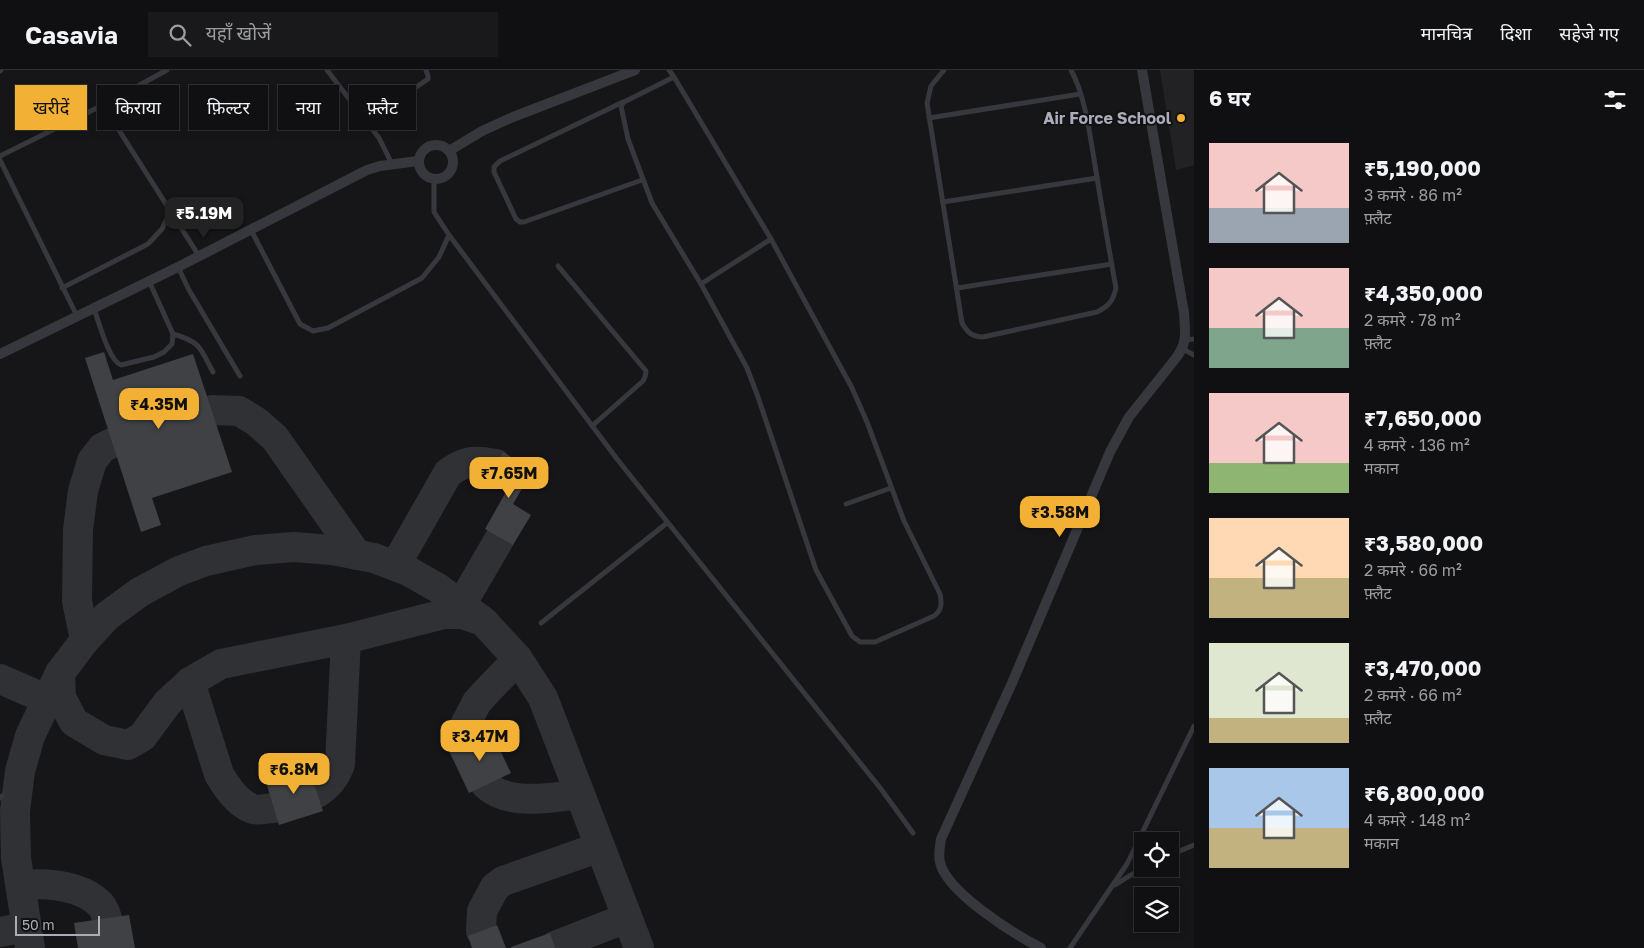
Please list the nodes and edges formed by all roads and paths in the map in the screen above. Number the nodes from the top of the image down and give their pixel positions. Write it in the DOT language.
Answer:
graph roads {
  1 [pos="167,70"];
  2 [pos="327,70"];
  3 [pos="426,70"];
  4 [pos="635,70"];
  5 [pos="669,70"];
  6 [pos="944,70"];
  7 [pos="1071,70"];
  8 [pos="1142,70"];
  9 [pos="674,78"];
  10 [pos="139,85"];
  11 [pos="416,87"];
  12 [pos="1080,94"];
  13 [pos="349,98"];
  14 [pos="624,102"];
  15 [pos="97,107"];
  16 [pos="930,118"];
  17 [pos="119,130"];
  18 [pos="374,130"];
  19 [pos="449,151"];
  20 [pos="0,156"];
  21 [pos="0,160"];
  22 [pos="418,160"];
  23 [pos="392,164"];
  24 [pos="1097,178"];
  25 [pos="434,180"];
  26 [pos="642,180"];
  27 [pos="943,202"];
  28 [pos="170,212"];
  29 [pos="251,229"];
  30 [pos="449,235"];
  31 [pos="771,239"];
  32 [pos="199,256"];
  33 [pos="1112,264"];
  34 [pos="558,266"];
  35 [pos="178,267"];
  36 [pos="149,281"];
  37 [pos="701,284"];
  38 [pos="62,288"];
  39 [pos="957,288"];
  40 [pos="94,309"];
  41 [pos="77,316"];
  42 [pos="173,334"];
  43 [pos="1188,343"];
  44 [pos="0,354"];
  45 [pos="1194,355"];
  46 [pos="213,372"];
  47 [pos="240,376"];
  48 [pos="592,426"];
  49 [pos="891,488"];
  50 [pos="846,504"];
  51 [pos="667,523"];
  52 [pos="541,623"];
  53 [pos="1194,726"];
  54 [pos="913,833"];
  55 [pos="1194,845"];
  56 [pos="1179,851"];
  57 [pos="1134,873"];
  58 [pos="1113,886"];
  59 [pos="1041,948"];
  60 [pos="1070,948"];
  1 -- 10 [label="lane"];
  2 -- 13 [label="lane"];
  3 -- 11 [label="lane"];
  4 -- 19 [label="street"];
  5 -- 9 [label="lane"];
  6 -- 16 [label="lane"];
  7 -- 12 [label="lane"];
  8 -- 43 [label="street"];
  9 -- 14 [label="lane"];
  9 -- 31 [label="lane"];
  12 -- 16 [label="lane"];
  12 -- 24 [label="lane"];
  14 -- 26 [label="lane"];
  14 -- 26 [label="lane"];
  15 -- 20 [label="lane"];
  16 -- 27 [label="lane"];
  17 -- 28 [label="lane"];
  18 -- 23 [label="lane"];
  19 -- 22 [label="street"];
  19 -- 25 [label="street"];
  21 -- 38 [label="lane"];
  22 -- 23 [label="street"];
  22 -- 25 [label="street"];
  23 -- 29 [label="street"];
  24 -- 27 [label="lane"];
  24 -- 33 [label="lane"];
  25 -- 30 [label="lane"];
  26 -- 37 [label="lane"];
  27 -- 39 [label="lane"];
  28 -- 32 [label="lane"];
  28 -- 38 [label="lane"];
  29 -- 30 [label="lane"];
  29 -- 32 [label="street"];
  30 -- 48 [label="lane"];
  31 -- 37 [label="lane"];
  31 -- 49 [label="lane"];
  32 -- 35 [label="street"];
  33 -- 39 [label="lane"];
  33 -- 39 [label="lane"];
  34 -- 48 [label="lane"];
  35 -- 36 [label="street"];
  35 -- 47 [label="lane"];
  36 -- 40 [label="street"];
  36 -- 42 [label="lane"];
  37 -- 49 [label="lane"];
  38 -- 41 [label="lane"];
  40 -- 41 [label="street"];
  40 -- 42 [label="lane"];
  41 -- 44 [label="street"];
  42 -- 46 [label="lane"];
  43 -- 45 [label="lane"];
  43 -- 59 [label="street"];
  48 -- 51 [label="lane"];
  49 -- 50 [label="lane"];
  51 -- 52 [label="lane"];
  51 -- 54 [label="lane"];
  53 -- 58 [label="lane"];
  55 -- 56 [label="lane"];
  57 -- 58 [label="lane"];
  58 -- 60 [label="lane"];
}
